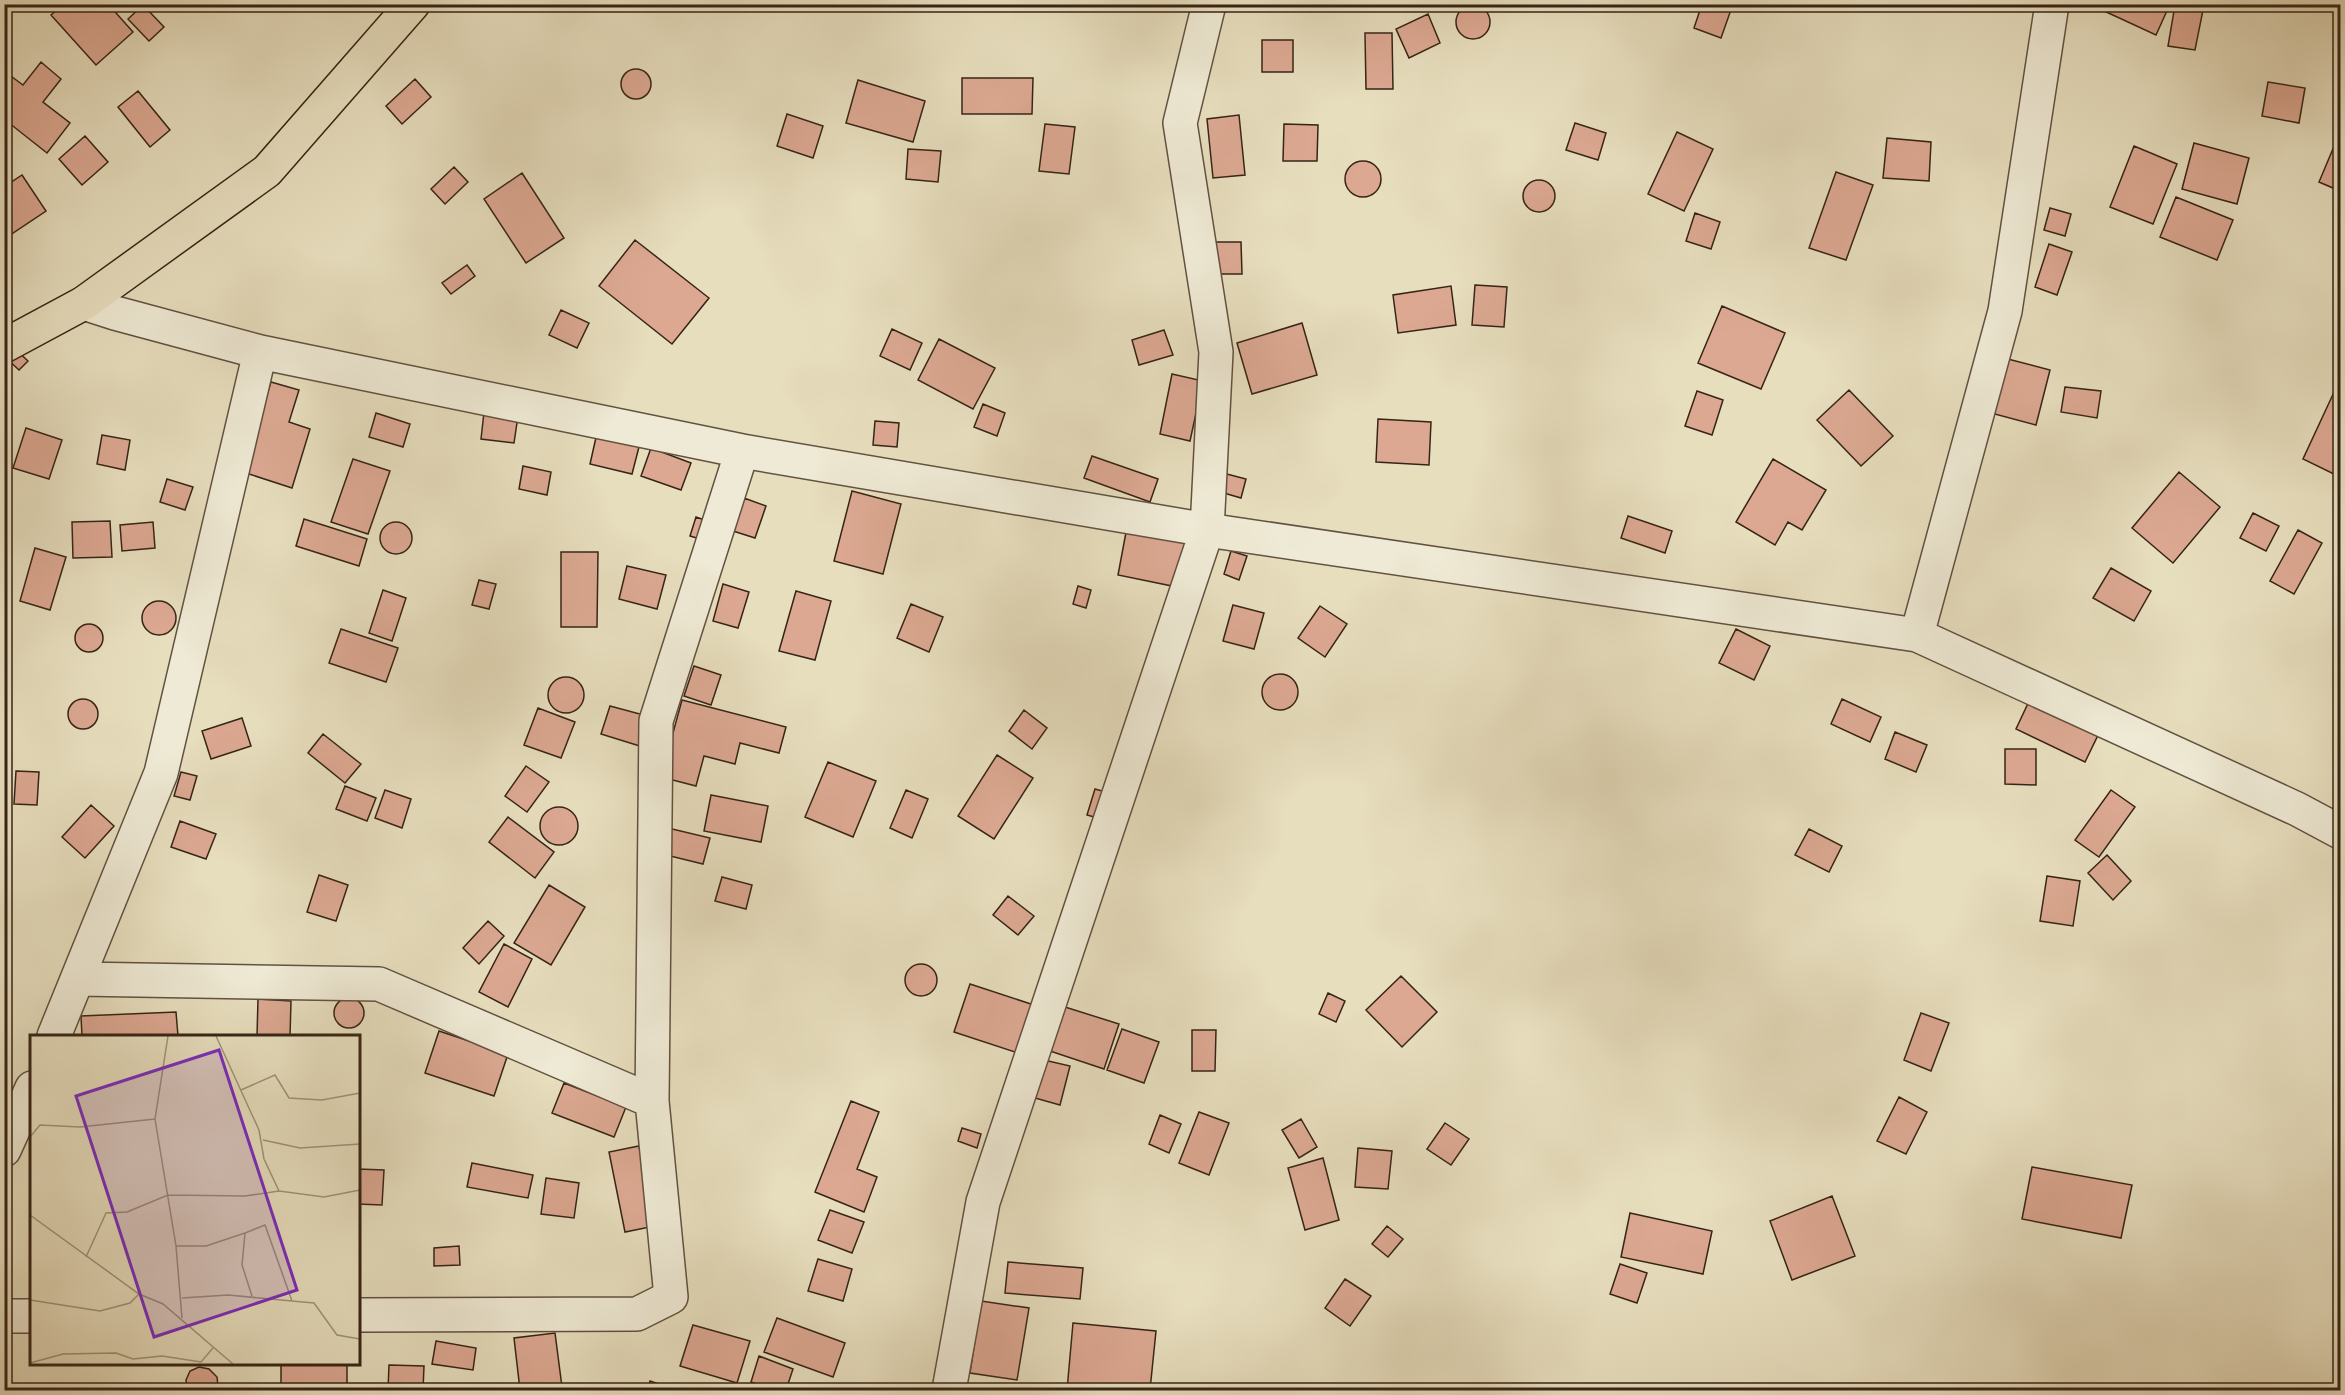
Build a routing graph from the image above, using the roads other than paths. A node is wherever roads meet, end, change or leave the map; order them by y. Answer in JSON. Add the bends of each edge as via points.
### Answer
{"nodes":[{"id":1,"x":413,"y":4,"type":"edge"},
{"id":2,"x":1209,"y":4,"type":"edge"},
{"id":3,"x":2052,"y":4,"type":"edge"},
{"id":4,"x":84,"y":303,"type":"junction"},
{"id":5,"x":4,"y":346,"type":"edge"},
{"id":6,"x":260,"y":352,"type":"junction"},
{"id":7,"x":741,"y":451,"type":"junction"},
{"id":8,"x":1207,"y":530,"type":"junction"},
{"id":9,"x":1917,"y":635,"type":"junction"},
{"id":10,"x":2340,"y":832,"type":"edge"},
{"id":11,"x":79,"y":979,"type":"junction"},
{"id":12,"x":54,"y":1035,"type":"edge"},
{"id":13,"x":30,"y":1092,"type":"edge"},
{"id":14,"x":652,"y":1101,"type":"junction"},
{"id":15,"x":4,"y":1150,"type":"edge"},
{"id":16,"x":360,"y":1314,"type":"edge"},
{"id":17,"x":4,"y":1316,"type":"edge"},
{"id":18,"x":30,"y":1316,"type":"edge"},
{"id":19,"x":949,"y":1390,"type":"edge"}],
"edges":[{"from":1,"to":4,"type":"main road","via":[[267,171]]},
{"from":2,"to":8,"type":"street","via":[[1180,123],[1216,352]]},
{"from":3,"to":9,"type":"street","via":[[2005,311]]},
{"from":4,"to":5,"type":"main road"},
{"from":4,"to":6,"type":"street"},
{"from":6,"to":7,"type":"street"},
{"from":6,"to":11,"type":"street","via":[[161,773]]},
{"from":7,"to":8,"type":"street"},
{"from":7,"to":14,"type":"street","via":[[656,722]]},
{"from":8,"to":9,"type":"street"},
{"from":8,"to":19,"type":"street","via":[[984,1202]]},
{"from":9,"to":10,"type":"street"},
{"from":11,"to":12,"type":"street"},
{"from":11,"to":14,"type":"street","via":[[379,984]]},
{"from":13,"to":15,"type":"street"},
{"from":14,"to":16,"type":"street","via":[[671,1297],[637,1314]]},
{"from":17,"to":18,"type":"street"}]}
